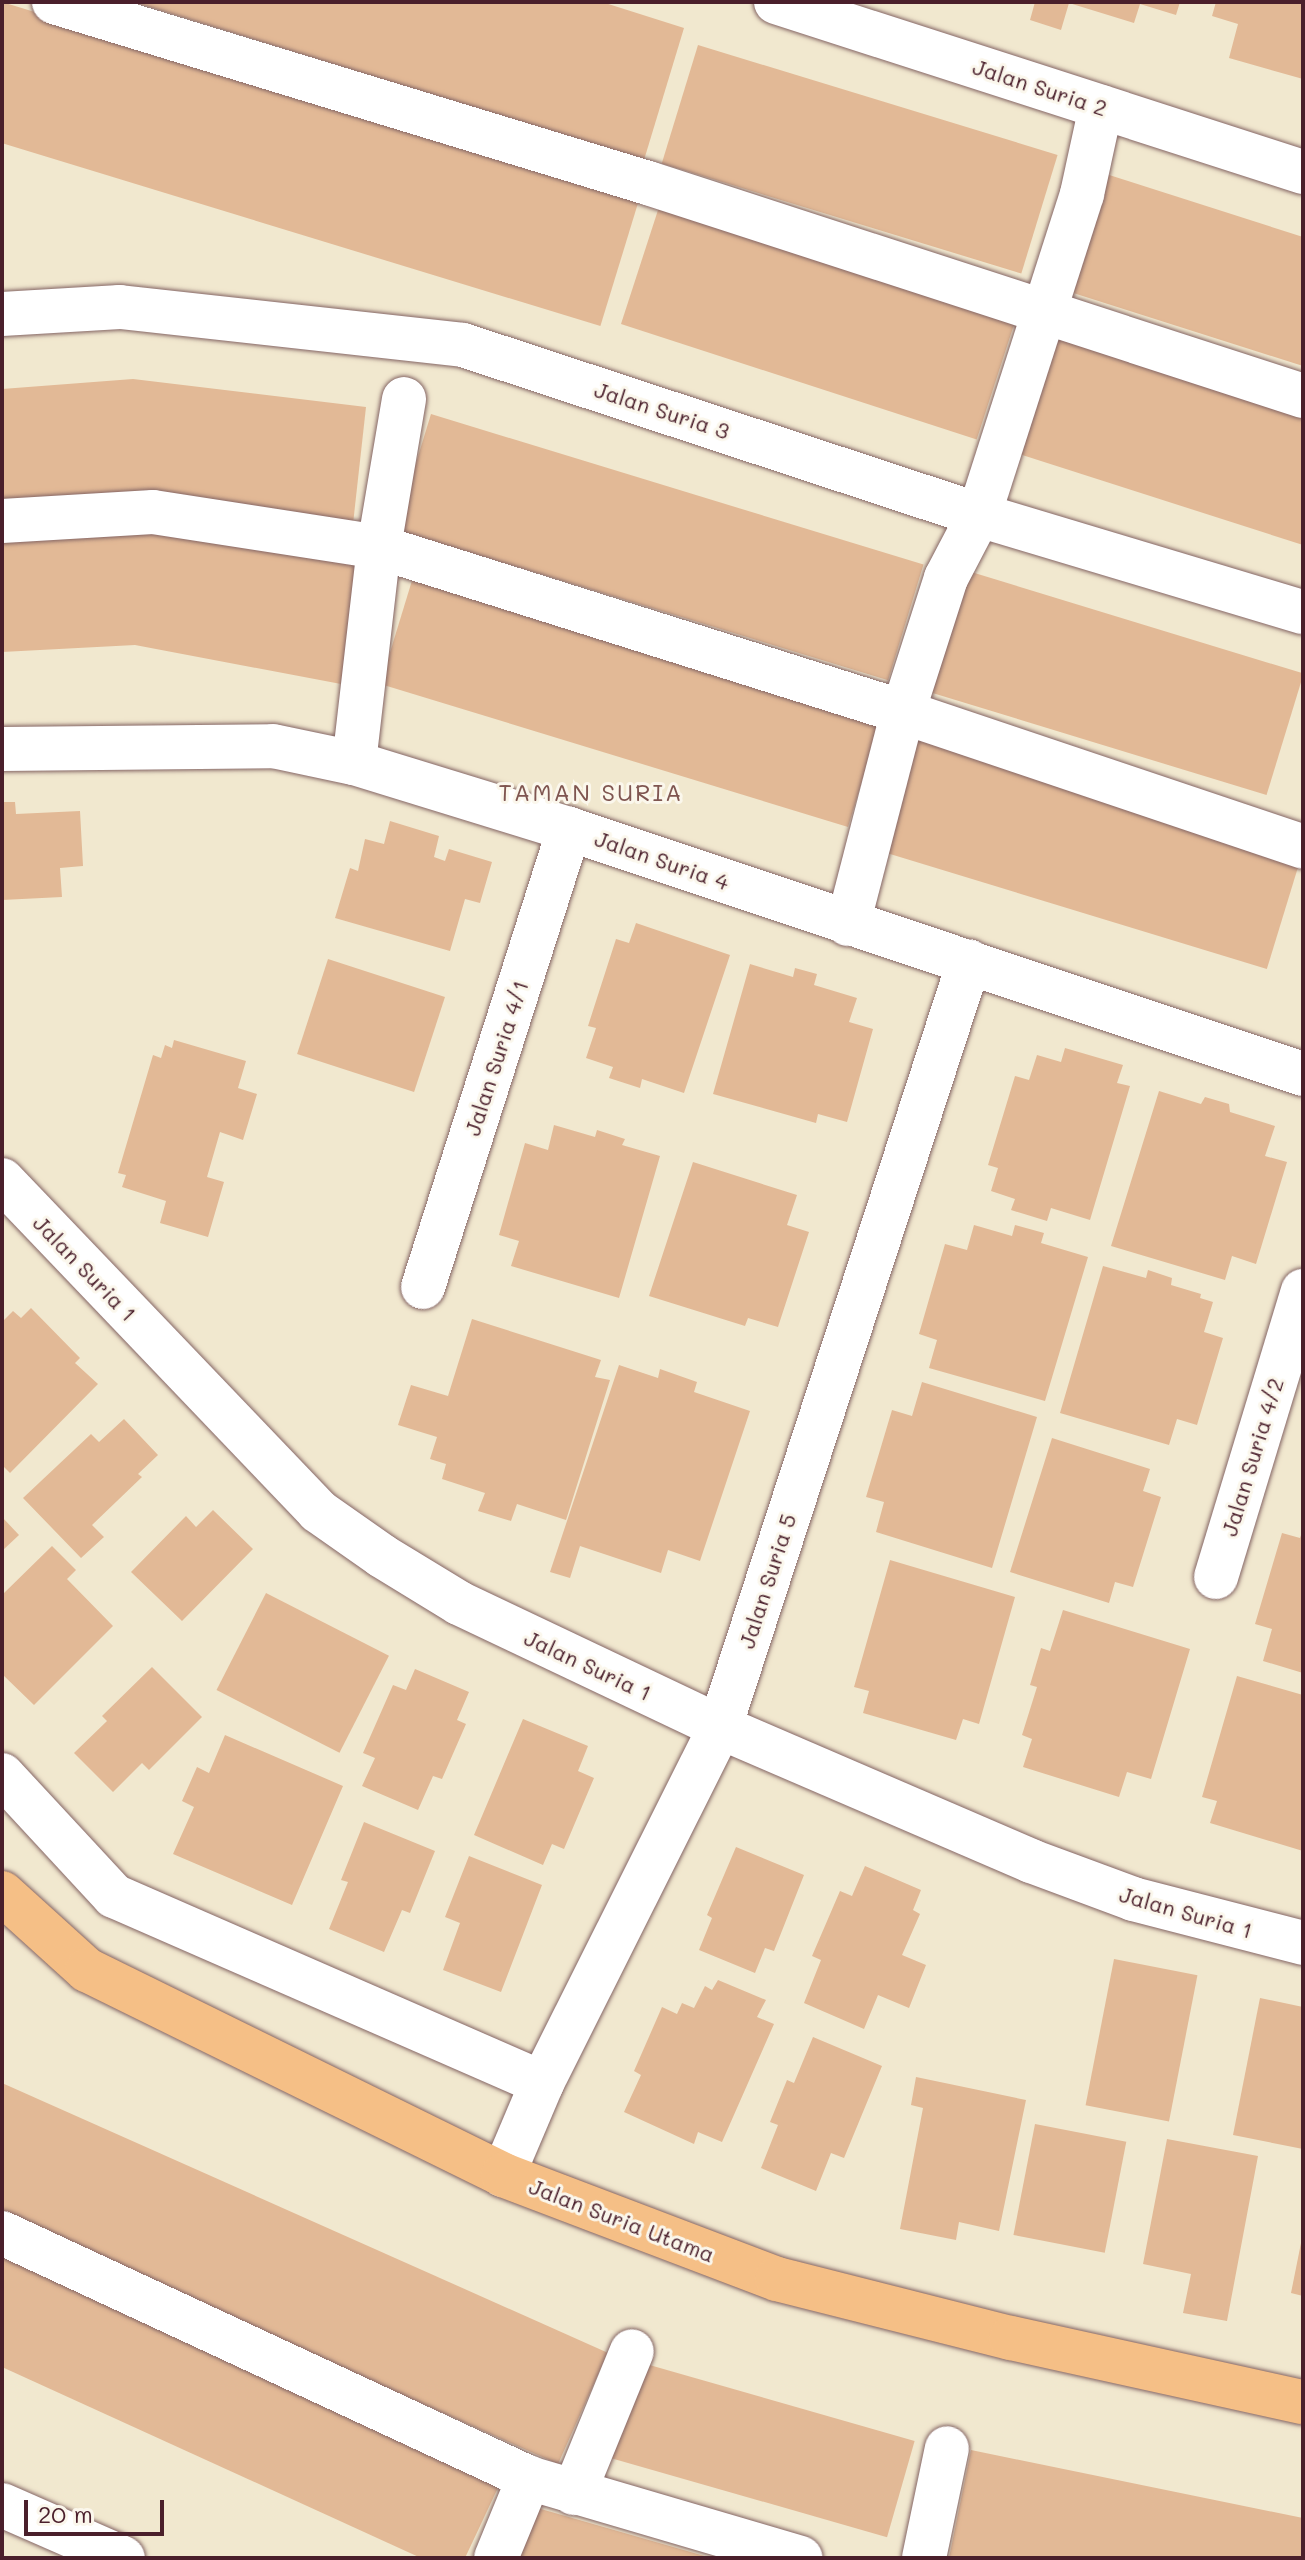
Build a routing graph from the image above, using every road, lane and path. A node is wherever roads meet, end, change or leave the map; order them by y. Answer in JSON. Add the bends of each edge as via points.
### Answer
{"nodes":[{"id":1,"x":54,"y":2,"type":"edge"},
{"id":2,"x":776,"y":2,"type":"edge"},
{"id":3,"x":1101,"y":107,"type":"junction"},
{"id":4,"x":1303,"y":172,"type":"edge"},
{"id":5,"x":2,"y":314,"type":"edge"},
{"id":6,"x":1045,"y":314,"type":"junction"},
{"id":7,"x":1303,"y":396,"type":"edge"},
{"id":8,"x":404,"y":399,"type":"dead end"},
{"id":9,"x":979,"y":515,"type":"junction"},
{"id":10,"x":2,"y":521,"type":"edge"},
{"id":11,"x":379,"y":547,"type":"junction"},
{"id":12,"x":1303,"y":612,"type":"edge"},
{"id":13,"x":903,"y":712,"type":"junction"},
{"id":14,"x":2,"y":749,"type":"edge"},
{"id":15,"x":354,"y":763,"type":"junction"},
{"id":16,"x":569,"y":829,"type":"junction"},
{"id":17,"x":1303,"y":847,"type":"edge"},
{"id":18,"x":848,"y":924,"type":"junction"},
{"id":19,"x":969,"y":962,"type":"junction"},
{"id":20,"x":1303,"y":1074,"type":"edge"},
{"id":21,"x":2,"y":1180,"type":"edge"},
{"id":22,"x":423,"y":1287,"type":"dead end"},
{"id":23,"x":1303,"y":1291,"type":"edge"},
{"id":24,"x":1216,"y":1577,"type":"dead end"},
{"id":25,"x":720,"y":1727,"type":"junction"},
{"id":26,"x":2,"y":1775,"type":"edge"},
{"id":27,"x":2,"y":1893,"type":"edge"},
{"id":28,"x":1303,"y":1943,"type":"edge"},
{"id":29,"x":542,"y":2083,"type":"junction"},
{"id":30,"x":503,"y":2175,"type":"junction"},
{"id":31,"x":2,"y":2233,"type":"edge"},
{"id":32,"x":632,"y":2351,"type":"dead end"},
{"id":33,"x":1303,"y":2402,"type":"edge"},
{"id":34,"x":947,"y":2448,"type":"dead end"},
{"id":35,"x":529,"y":2478,"type":"junction"},
{"id":36,"x":574,"y":2493,"type":"junction"},
{"id":37,"x":2,"y":2505,"type":"edge"},
{"id":38,"x":123,"y":2558,"type":"edge"},
{"id":39,"x":496,"y":2558,"type":"edge"},
{"id":40,"x":800,"y":2558,"type":"edge"},
{"id":41,"x":924,"y":2558,"type":"edge"}],
"edges":[{"from":1,"to":6,"type":"street","via":[[648,183]]},
{"from":2,"to":3,"type":"street","name":"Jalan Suria 2"},
{"from":3,"to":4,"type":"street","name":"Jalan Suria 2"},
{"from":3,"to":6,"type":"street","via":[[1082,194]]},
{"from":5,"to":9,"type":"street","name":"Jalan Suria 3","via":[[120,307],[463,345]]},
{"from":6,"to":7,"type":"street"},
{"from":6,"to":9,"type":"street"},
{"from":8,"to":11,"type":"street"},
{"from":9,"to":12,"type":"street","name":"Jalan Suria 3"},
{"from":9,"to":13,"type":"street","via":[[946,578]]},
{"from":10,"to":11,"type":"street","via":[[153,512]]},
{"from":11,"to":13,"type":"street"},
{"from":11,"to":15,"type":"street"},
{"from":13,"to":17,"type":"street"},
{"from":13,"to":18,"type":"street"},
{"from":14,"to":15,"type":"street","name":"Jalan Suria 4","via":[[273,746]]},
{"from":15,"to":16,"type":"street","name":"Jalan Suria 4"},
{"from":16,"to":18,"type":"street","name":"Jalan Suria 4"},
{"from":16,"to":22,"type":"street","name":"Jalan Suria 4/1"},
{"from":18,"to":19,"type":"street","name":"Jalan Suria 4"},
{"from":19,"to":20,"type":"street","name":"Jalan Suria 4"},
{"from":19,"to":25,"type":"street","name":"Jalan Suria 5"},
{"from":21,"to":25,"type":"street","name":"Jalan Suria 1","via":[[318,1511],[459,1603]]},
{"from":23,"to":24,"type":"street","name":"Jalan Suria 4/2"},
{"from":25,"to":28,"type":"street","name":"Jalan Suria 1","via":[[1119,1894]]},
{"from":25,"to":29,"type":"street","name":"Jalan Suria 5"},
{"from":26,"to":29,"type":"street","via":[[114,1896]]},
{"from":27,"to":30,"type":"main road","name":"Jalan Suria Utama","via":[[87,1970]]},
{"from":29,"to":30,"type":"street","name":"Jalan Suria 5"},
{"from":30,"to":33,"type":"main road","name":"Jalan Suria Utama","via":[[777,2279],[1011,2338]]},
{"from":31,"to":35,"type":"street"},
{"from":32,"to":36,"type":"street"},
{"from":34,"to":41,"type":"street"},
{"from":35,"to":36,"type":"street"},
{"from":35,"to":39,"type":"street"},
{"from":36,"to":40,"type":"street"},
{"from":37,"to":38,"type":"street"}]}
